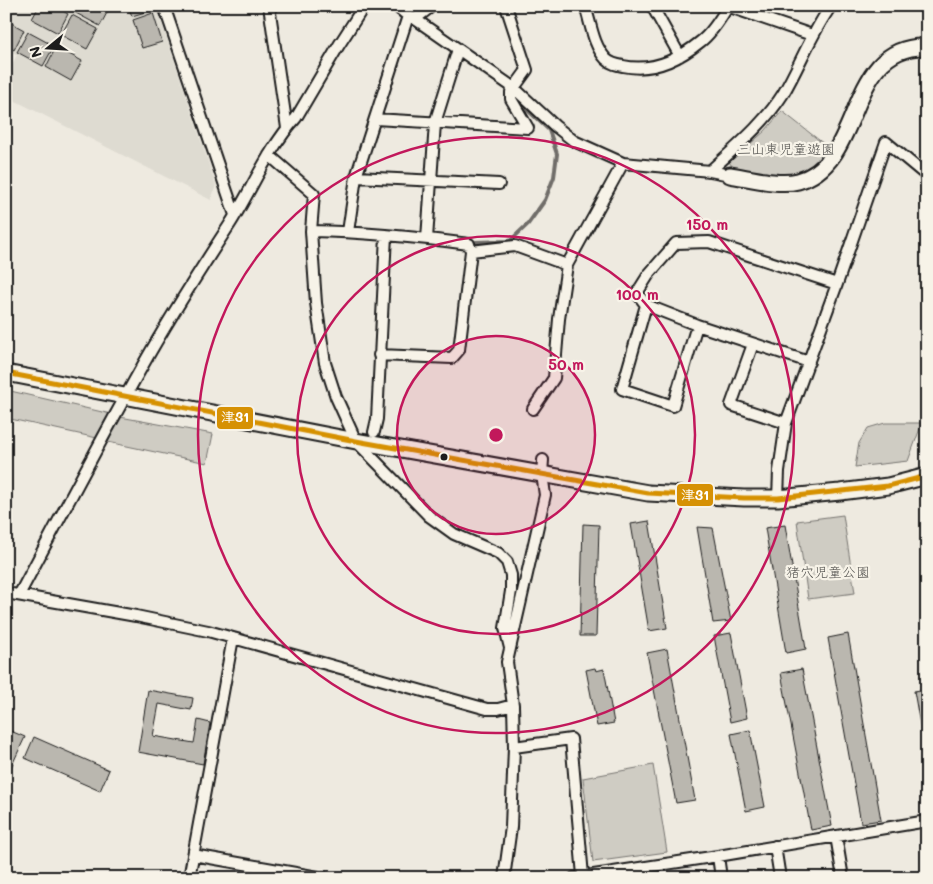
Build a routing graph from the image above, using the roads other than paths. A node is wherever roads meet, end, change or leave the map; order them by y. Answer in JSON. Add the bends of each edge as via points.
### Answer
{"nodes":[{"id":1,"x":164,"y":6,"type":"edge"},
{"id":2,"x":269,"y":6,"type":"edge"},
{"id":3,"x":364,"y":6,"type":"edge"},
{"id":4,"x":396,"y":6,"type":"edge"},
{"id":5,"x":432,"y":6,"type":"edge"},
{"id":6,"x":506,"y":6,"type":"edge"},
{"id":7,"x":585,"y":6,"type":"edge"},
{"id":8,"x":652,"y":6,"type":"edge"},
{"id":9,"x":831,"y":6,"type":"edge"},
{"id":10,"x":728,"y":7,"type":"edge"},
{"id":11,"x":411,"y":18,"type":"junction"},
{"id":12,"x":812,"y":35,"type":"junction"},
{"id":13,"x":927,"y":47,"type":"edge"},
{"id":14,"x":458,"y":49,"type":"junction"},
{"id":15,"x":680,"y":56,"type":"junction"},
{"id":16,"x":514,"y":88,"type":"junction"},
{"id":17,"x":375,"y":119,"type":"junction"},
{"id":18,"x":435,"y":122,"type":"junction"},
{"id":19,"x":287,"y":128,"type":"junction"},
{"id":20,"x":269,"y":155,"type":"junction"},
{"id":21,"x":623,"y":163,"type":"junction"},
{"id":22,"x":710,"y":171,"type":"junction"},
{"id":23,"x":730,"y":175,"type":"joint"},
{"id":24,"x":927,"y":176,"type":"edge"},
{"id":25,"x":356,"y":177,"type":"junction"},
{"id":26,"x":432,"y":180,"type":"junction"},
{"id":27,"x":499,"y":184,"type":"dead end"},
{"id":28,"x":235,"y":216,"type":"junction"},
{"id":29,"x":311,"y":231,"type":"junction"},
{"id":30,"x":348,"y":232,"type":"junction"},
{"id":31,"x":386,"y":235,"type":"junction"},
{"id":32,"x":427,"y":239,"type":"junction"},
{"id":33,"x":471,"y":251,"type":"junction"},
{"id":34,"x":567,"y":264,"type":"junction"},
{"id":35,"x":837,"y":284,"type":"junction"},
{"id":36,"x":646,"y":305,"type":"junction"},
{"id":37,"x":697,"y":325,"type":"junction"},
{"id":38,"x":753,"y":344,"type":"junction"},
{"id":39,"x":379,"y":355,"type":"junction"},
{"id":40,"x":809,"y":362,"type":"junction"},
{"id":41,"x":6,"y":373,"type":"edge"},
{"id":42,"x":125,"y":397,"type":"junction"},
{"id":43,"x":533,"y":409,"type":"dead end"},
{"id":44,"x":786,"y":423,"type":"junction"},
{"id":45,"x":374,"y":432,"type":"dead end"},
{"id":46,"x":356,"y":441,"type":"junction"},
{"id":47,"x":542,"y":467,"type":"junction"},
{"id":48,"x":927,"y":476,"type":"edge"},
{"id":49,"x":778,"y":498,"type":"junction"},
{"id":50,"x":6,"y":593,"type":"edge"},
{"id":51,"x":19,"y":595,"type":"junction"},
{"id":52,"x":233,"y":638,"type":"junction"},
{"id":53,"x":510,"y":648,"type":"junction"},
{"id":54,"x":512,"y":705,"type":"junction"},
{"id":55,"x":514,"y":747,"type":"junction"},
{"id":56,"x":927,"y":821,"type":"edge"},
{"id":57,"x":836,"y":836,"type":"junction"},
{"id":58,"x":775,"y":846,"type":"junction"},
{"id":59,"x":193,"y":855,"type":"junction"},
{"id":60,"x":718,"y":856,"type":"junction"},
{"id":61,"x":578,"y":877,"type":"edge"},
{"id":62,"x":189,"y":878,"type":"edge"},
{"id":63,"x":324,"y":878,"type":"edge"},
{"id":64,"x":504,"y":878,"type":"edge"},
{"id":65,"x":721,"y":878,"type":"edge"},
{"id":66,"x":780,"y":878,"type":"edge"},
{"id":67,"x":843,"y":878,"type":"edge"}],
"edges":[{"from":1,"to":28,"type":"street"},
{"from":2,"to":19,"type":"street"},
{"from":3,"to":19,"type":"street"},
{"from":4,"to":11,"type":"street"},
{"from":5,"to":11,"type":"street"},
{"from":6,"to":16,"type":"street","via":[[527,70]]},
{"from":7,"to":15,"type":"street","via":[[598,49],[608,61],[632,68],[655,67]]},
{"from":8,"to":15,"type":"street"},
{"from":9,"to":12,"type":"street"},
{"from":10,"to":12,"type":"street"},
{"from":10,"to":15,"type":"street","via":[[702,41]]},
{"from":11,"to":14,"type":"street"},
{"from":11,"to":17,"type":"street"},
{"from":12,"to":22,"type":"street","via":[[774,107],[760,125]]},
{"from":13,"to":23,"type":"street","via":[[906,49],[887,58],[879,66],[870,78],[836,150],[808,178],[786,183]]},
{"from":14,"to":16,"type":"street"},
{"from":14,"to":18,"type":"street"},
{"from":16,"to":18,"type":"street","via":[[512,99],[528,128]]},
{"from":16,"to":21,"type":"street","via":[[574,141]]},
{"from":17,"to":18,"type":"street"},
{"from":17,"to":25,"type":"street"},
{"from":18,"to":26,"type":"street"},
{"from":19,"to":20,"type":"street"},
{"from":20,"to":28,"type":"street"},
{"from":20,"to":29,"type":"street","via":[[314,194]]},
{"from":21,"to":22,"type":"street"},
{"from":21,"to":34,"type":"street"},
{"from":22,"to":23,"type":"street"},
{"from":24,"to":35,"type":"street","via":[[886,142]]},
{"from":25,"to":26,"type":"street"},
{"from":25,"to":30,"type":"street"},
{"from":26,"to":27,"type":"street"},
{"from":26,"to":32,"type":"street"},
{"from":28,"to":42,"type":"street","via":[[181,300]]},
{"from":29,"to":30,"type":"street"},
{"from":29,"to":46,"type":"street","via":[[316,303],[326,363],[336,397]]},
{"from":30,"to":31,"type":"street"},
{"from":31,"to":32,"type":"street"},
{"from":31,"to":39,"type":"street"},
{"from":32,"to":33,"type":"street","via":[[469,244]]},
{"from":33,"to":34,"type":"street","via":[[515,246]]},
{"from":33,"to":39,"type":"street","via":[[459,350],[452,358]]},
{"from":34,"to":43,"type":"street","via":[[554,378]]},
{"from":35,"to":36,"type":"street","via":[[709,242],[676,243],[637,293]]},
{"from":35,"to":40,"type":"street"},
{"from":36,"to":37,"type":"street"},
{"from":36,"to":37,"type":"street","via":[[622,389],[673,406]]},
{"from":37,"to":38,"type":"street"},
{"from":38,"to":40,"type":"street"},
{"from":38,"to":44,"type":"street","via":[[731,405]]},
{"from":39,"to":45,"type":"street"},
{"from":40,"to":44,"type":"street"},
{"from":41,"to":42,"type":"street"},
{"from":42,"to":46,"type":"street"},
{"from":42,"to":51,"type":"street"},
{"from":44,"to":49,"type":"street"},
{"from":46,"to":47,"type":"street"},
{"from":46,"to":53,"type":"street","via":[[429,516],[454,534],[498,553],[507,562],[511,575],[506,628]]},
{"from":47,"to":49,"type":"street","via":[[648,493]]},
{"from":47,"to":53,"type":"street","via":[[545,494]]},
{"from":48,"to":49,"type":"street","via":[[869,488]]},
{"from":50,"to":51,"type":"street"},
{"from":51,"to":52,"type":"street"},
{"from":52,"to":54,"type":"street","via":[[488,709]]},
{"from":52,"to":59,"type":"street"},
{"from":53,"to":54,"type":"street","via":[[507,662]]},
{"from":54,"to":55,"type":"street"},
{"from":55,"to":61,"type":"street","via":[[571,739]]},
{"from":55,"to":64,"type":"street","via":[[512,827]]},
{"from":56,"to":57,"type":"street"},
{"from":57,"to":58,"type":"street"},
{"from":57,"to":67,"type":"street"},
{"from":58,"to":60,"type":"street"},
{"from":58,"to":66,"type":"street"},
{"from":59,"to":62,"type":"street"},
{"from":59,"to":63,"type":"street"},
{"from":60,"to":61,"type":"street"},
{"from":60,"to":65,"type":"street"}]}
